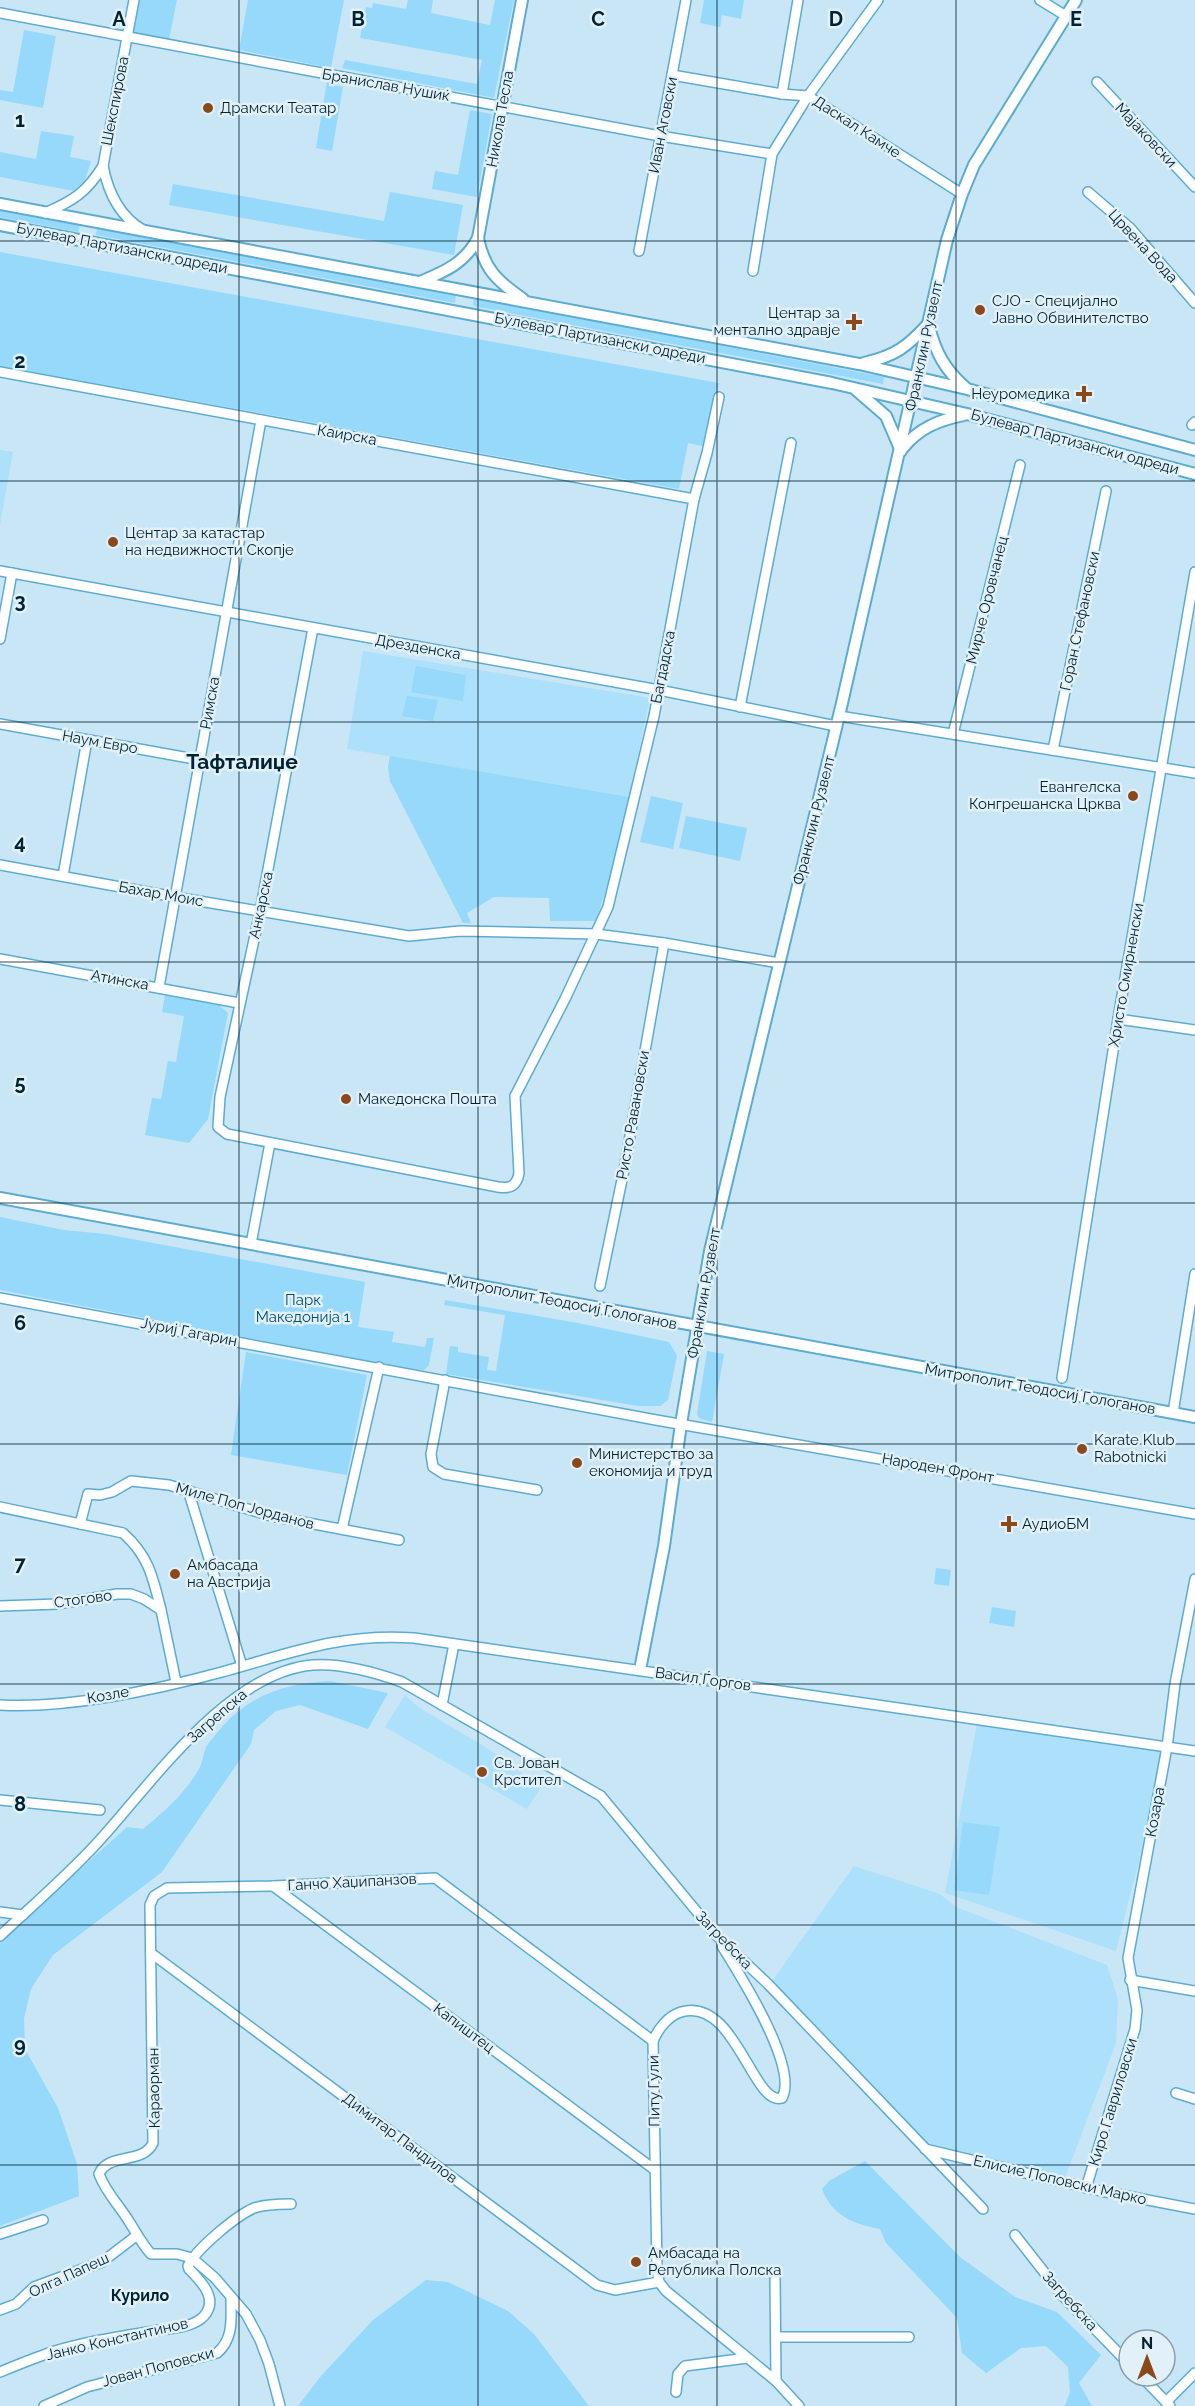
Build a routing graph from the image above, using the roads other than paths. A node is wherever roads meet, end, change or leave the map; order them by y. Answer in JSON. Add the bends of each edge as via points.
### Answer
{"nodes":[{"id":1,"x":134,"y":0,"type":"edge"},
{"id":2,"x":522,"y":0,"type":"edge"},
{"id":3,"x":686,"y":0,"type":"edge"},
{"id":4,"x":798,"y":0,"type":"edge"},
{"id":5,"x":878,"y":0,"type":"edge"},
{"id":6,"x":1040,"y":0,"type":"edge"},
{"id":7,"x":1076,"y":0,"type":"edge"},
{"id":8,"x":0,"y":13,"type":"edge"},
{"id":9,"x":1066,"y":16,"type":"junction"},
{"id":10,"x":127,"y":37,"type":"junction"},
{"id":11,"x":672,"y":75,"type":"junction"},
{"id":12,"x":1097,"y":82,"type":"dead end"},
{"id":13,"x":782,"y":94,"type":"junction"},
{"id":14,"x":808,"y":96,"type":"junction"},
{"id":15,"x":502,"y":106,"type":"junction"},
{"id":16,"x":660,"y":136,"type":"junction"},
{"id":17,"x":772,"y":154,"type":"junction"},
{"id":18,"x":103,"y":166,"type":"junction"},
{"id":19,"x":1195,"y":187,"type":"edge"},
{"id":20,"x":1088,"y":192,"type":"dead end"},
{"id":21,"x":962,"y":194,"type":"junction"},
{"id":22,"x":0,"y":204,"type":"edge"},
{"id":23,"x":45,"y":213,"type":"junction"},
{"id":24,"x":0,"y":225,"type":"edge"},
{"id":25,"x":146,"y":232,"type":"junction"},
{"id":26,"x":478,"y":238,"type":"junction"},
{"id":27,"x":639,"y":251,"type":"dead end"},
{"id":28,"x":753,"y":270,"type":"dead end"},
{"id":29,"x":420,"y":282,"type":"junction"},
{"id":30,"x":528,"y":302,"type":"junction"},
{"id":31,"x":1195,"y":303,"type":"edge"},
{"id":32,"x":928,"y":324,"type":"junction"},
{"id":33,"x":859,"y":364,"type":"junction"},
{"id":34,"x":0,"y":372,"type":"edge"},
{"id":35,"x":917,"y":377,"type":"junction"},
{"id":36,"x":855,"y":388,"type":"junction"},
{"id":37,"x":967,"y":389,"type":"junction"},
{"id":38,"x":719,"y":397,"type":"dead end"},
{"id":39,"x":912,"y":401,"type":"junction"},
{"id":40,"x":967,"y":414,"type":"junction"},
{"id":41,"x":261,"y":420,"type":"junction"},
{"id":42,"x":791,"y":443,"type":"dead end"},
{"id":43,"x":1195,"y":450,"type":"edge"},
{"id":44,"x":901,"y":451,"type":"junction"},
{"id":45,"x":1020,"y":465,"type":"dead end"},
{"id":46,"x":1195,"y":474,"type":"edge"},
{"id":47,"x":1106,"y":491,"type":"dead end"},
{"id":48,"x":694,"y":499,"type":"junction"},
{"id":49,"x":0,"y":571,"type":"edge"},
{"id":50,"x":1195,"y":572,"type":"edge"},
{"id":51,"x":12,"y":573,"type":"junction"},
{"id":52,"x":226,"y":612,"type":"junction"},
{"id":53,"x":313,"y":628,"type":"junction"},
{"id":54,"x":0,"y":639,"type":"edge"},
{"id":55,"x":659,"y":690,"type":"junction"},
{"id":56,"x":740,"y":707,"type":"junction"},
{"id":57,"x":838,"y":721,"type":"junction"},
{"id":58,"x":0,"y":724,"type":"edge"},
{"id":59,"x":954,"y":734,"type":"junction"},
{"id":60,"x":87,"y":740,"type":"junction"},
{"id":61,"x":1053,"y":750,"type":"junction"},
{"id":62,"x":200,"y":760,"type":"junction"},
{"id":63,"x":1162,"y":768,"type":"junction"},
{"id":64,"x":1195,"y":773,"type":"edge"},
{"id":65,"x":0,"y":865,"type":"edge"},
{"id":66,"x":63,"y":876,"type":"junction"},
{"id":67,"x":176,"y":897,"type":"junction"},
{"id":68,"x":260,"y":912,"type":"junction"},
{"id":69,"x":596,"y":934,"type":"junction"},
{"id":70,"x":664,"y":943,"type":"junction"},
{"id":71,"x":0,"y":958,"type":"edge"},
{"id":72,"x":779,"y":963,"type":"junction"},
{"id":73,"x":159,"y":987,"type":"junction"},
{"id":74,"x":239,"y":1003,"type":"junction"},
{"id":75,"x":1119,"y":1019,"type":"junction"},
{"id":76,"x":1195,"y":1030,"type":"edge"},
{"id":77,"x":270,"y":1143,"type":"junction"},
{"id":78,"x":0,"y":1198,"type":"edge"},
{"id":79,"x":251,"y":1244,"type":"junction"},
{"id":80,"x":1195,"y":1274,"type":"edge"},
{"id":81,"x":600,"y":1286,"type":"dead end"},
{"id":82,"x":0,"y":1298,"type":"edge"},
{"id":83,"x":1192,"y":1311,"type":"edge"},
{"id":84,"x":697,"y":1328,"type":"junction"},
{"id":85,"x":379,"y":1368,"type":"junction"},
{"id":86,"x":1062,"y":1378,"type":"dead end"},
{"id":87,"x":445,"y":1380,"type":"junction"},
{"id":88,"x":1173,"y":1413,"type":"junction"},
{"id":89,"x":1195,"y":1418,"type":"edge"},
{"id":90,"x":681,"y":1424,"type":"junction"},
{"id":91,"x":188,"y":1490,"type":"junction"},
{"id":92,"x":537,"y":1490,"type":"dead end"},
{"id":93,"x":0,"y":1507,"type":"edge"},
{"id":94,"x":1195,"y":1514,"type":"edge"},
{"id":95,"x":80,"y":1524,"type":"junction"},
{"id":96,"x":342,"y":1529,"type":"junction"},
{"id":97,"x":399,"y":1540,"type":"dead end"},
{"id":98,"x":1195,"y":1579,"type":"edge"},
{"id":99,"x":0,"y":1606,"type":"edge"},
{"id":100,"x":161,"y":1610,"type":"junction"},
{"id":101,"x":454,"y":1644,"type":"junction"},
{"id":102,"x":242,"y":1666,"type":"junction"},
{"id":103,"x":640,"y":1670,"type":"junction"},
{"id":104,"x":214,"y":1674,"type":"joint"},
{"id":105,"x":176,"y":1682,"type":"junction"},
{"id":106,"x":0,"y":1705,"type":"edge"},
{"id":107,"x":442,"y":1705,"type":"junction"},
{"id":108,"x":1167,"y":1747,"type":"junction"},
{"id":109,"x":1195,"y":1751,"type":"edge"},
{"id":110,"x":0,"y":1800,"type":"edge"},
{"id":111,"x":100,"y":1810,"type":"dead end"},
{"id":112,"x":273,"y":1886,"type":"junction"},
{"id":113,"x":150,"y":1905,"type":"joint"},
{"id":114,"x":0,"y":1912,"type":"edge"},
{"id":115,"x":23,"y":1916,"type":"junction"},
{"id":116,"x":0,"y":1936,"type":"edge"},
{"id":117,"x":717,"y":1936,"type":"junction"},
{"id":118,"x":151,"y":1953,"type":"junction"},
{"id":119,"x":1130,"y":1980,"type":"junction"},
{"id":120,"x":1195,"y":1991,"type":"edge"},
{"id":121,"x":652,"y":2041,"type":"junction"},
{"id":122,"x":1176,"y":2093,"type":"dead end"},
{"id":123,"x":1195,"y":2099,"type":"edge"},
{"id":124,"x":925,"y":2149,"type":"junction"},
{"id":125,"x":655,"y":2170,"type":"junction"},
{"id":126,"x":1086,"y":2188,"type":"junction"},
{"id":127,"x":291,"y":2204,"type":"dead end"},
{"id":128,"x":982,"y":2209,"type":"dead end"},
{"id":129,"x":1195,"y":2209,"type":"edge"},
{"id":130,"x":43,"y":2220,"type":"dead end"},
{"id":131,"x":0,"y":2234,"type":"edge"},
{"id":132,"x":1015,"y":2235,"type":"dead end"},
{"id":133,"x":136,"y":2236,"type":"junction"},
{"id":134,"x":192,"y":2258,"type":"junction"},
{"id":135,"x":775,"y":2276,"type":"dead end"},
{"id":136,"x":659,"y":2282,"type":"junction"},
{"id":137,"x":231,"y":2298,"type":"junction"},
{"id":138,"x":0,"y":2310,"type":"edge"},
{"id":139,"x":776,"y":2337,"type":"junction"},
{"id":140,"x":909,"y":2337,"type":"dead end"},
{"id":141,"x":1117,"y":2352,"type":"edge"},
{"id":142,"x":747,"y":2358,"type":"junction"},
{"id":143,"x":0,"y":2372,"type":"edge"},
{"id":144,"x":1195,"y":2373,"type":"edge"},
{"id":145,"x":776,"y":2382,"type":"junction"},
{"id":146,"x":1153,"y":2388,"type":"edge"},
{"id":147,"x":676,"y":2392,"type":"dead end"},
{"id":148,"x":1168,"y":2404,"type":"edge"},
{"id":149,"x":44,"y":2406,"type":"edge"},
{"id":150,"x":280,"y":2406,"type":"edge"},
{"id":151,"x":799,"y":2406,"type":"edge"}],
"edges":[{"from":1,"to":10,"type":"street","name":"Шекспирова"},
{"from":2,"to":15,"type":"street","name":"Никола Тесла"},
{"from":3,"to":11,"type":"street","name":"Иван Аговски"},
{"from":4,"to":13,"type":"street"},
{"from":5,"to":14,"type":"street"},
{"from":6,"to":9,"type":"street"},
{"from":7,"to":9,"type":"street","name":"Франклин Рузвелт"},
{"from":8,"to":10,"type":"street","name":"Бранислав Нушиќ"},
{"from":9,"to":21,"type":"street","name":"Франклин Рузвелт","via":[[987,142]]},
{"from":10,"to":15,"type":"street","name":"Бранислав Нушиќ"},
{"from":10,"to":18,"type":"street","name":"Шекспирова"},
{"from":11,"to":13,"type":"street","name":"Даскал Камче"},
{"from":11,"to":16,"type":"street","name":"Иван Аговски"},
{"from":12,"to":19,"type":"street","name":"Мајаковски"},
{"from":13,"to":14,"type":"street","name":"Даскал Камче"},
{"from":14,"to":17,"type":"street"},
{"from":14,"to":21,"type":"street","name":"Даскал Камче"},
{"from":15,"to":16,"type":"street","name":"Бранислав Нушиќ"},
{"from":15,"to":26,"type":"street","name":"Никола Тесла"},
{"from":16,"to":17,"type":"street","name":"Бранислав Нушиќ"},
{"from":16,"to":27,"type":"street","name":"Иван Аговски"},
{"from":17,"to":28,"type":"street"},
{"from":18,"to":23,"type":"street","name":"Шекспирова","via":[[81,194]]},
{"from":18,"to":25,"type":"street","name":"Шекспирова","via":[[114,200],[126,217]]},
{"from":20,"to":31,"type":"street","name":"Црвена Вода","via":[[1130,228]]},
{"from":21,"to":32,"type":"street","name":"Франклин Рузвелт"},
{"from":22,"to":23,"type":"street","name":"Булевар Партизански одреди"},
{"from":23,"to":25,"type":"street","name":"Булевар Партизански одреди"},
{"from":24,"to":36,"type":"street","name":"Булевар Партизански одреди"},
{"from":25,"to":29,"type":"street","name":"Булевар Партизански одреди"},
{"from":26,"to":29,"type":"street","name":"Никола Тесла","via":[[459,264]]},
{"from":26,"to":30,"type":"street","name":"Никола Тесла","via":[[489,269]]},
{"from":29,"to":30,"type":"street","name":"Булевар Партизански одреди"},
{"from":30,"to":33,"type":"street","name":"Булевар Партизански одреди"},
{"from":32,"to":33,"type":"street","via":[[901,350]]},
{"from":32,"to":35,"type":"street","name":"Франклин Рузвелт"},
{"from":32,"to":37,"type":"street","via":[[941,360]]},
{"from":33,"to":35,"type":"street","name":"Булевар Партизански одреди"},
{"from":34,"to":41,"type":"street","name":"Каирска"},
{"from":35,"to":37,"type":"street","name":"Булевар Партизански одреди"},
{"from":35,"to":39,"type":"street","name":"Франклин Рузвелт"},
{"from":36,"to":39,"type":"street","name":"Булевар Партизански одреди"},
{"from":36,"to":44,"type":"street","via":[[886,416]]},
{"from":37,"to":43,"type":"street","name":"Булевар Партизански одреди"},
{"from":38,"to":48,"type":"street","name":"Багдадска"},
{"from":39,"to":40,"type":"street","name":"Булевар Партизански одреди"},
{"from":39,"to":44,"type":"street","name":"Франклин Рузвелт"},
{"from":40,"to":44,"type":"street","via":[[930,424],[910,438]]},
{"from":40,"to":46,"type":"street","name":"Булевар Партизански одреди"},
{"from":41,"to":48,"type":"street","name":"Каирска"},
{"from":41,"to":52,"type":"street","name":"Римска"},
{"from":42,"to":56,"type":"street"},
{"from":44,"to":57,"type":"street","name":"Франклин Рузвелт"},
{"from":45,"to":59,"type":"street","name":"Мирче Оровчанец"},
{"from":47,"to":61,"type":"street","name":"Горан Стефановски"},
{"from":48,"to":55,"type":"street","name":"Багдадска"},
{"from":49,"to":51,"type":"street","name":"Дрезденска"},
{"from":50,"to":63,"type":"street","name":"Христо Смирненски"},
{"from":51,"to":52,"type":"street","name":"Дрезденска"},
{"from":51,"to":54,"type":"street"},
{"from":52,"to":53,"type":"street","name":"Дрезденска"},
{"from":52,"to":62,"type":"street","name":"Римска"},
{"from":53,"to":55,"type":"street","name":"Дрезденска"},
{"from":53,"to":68,"type":"street","name":"Анкарска"},
{"from":55,"to":56,"type":"street","name":"Дрезденска"},
{"from":55,"to":69,"type":"street","name":"Багдадска","via":[[614,884]]},
{"from":56,"to":57,"type":"street","name":"Дрезденска"},
{"from":57,"to":59,"type":"street","name":"Дрезденска"},
{"from":57,"to":72,"type":"street","name":"Франклин Рузвелт"},
{"from":58,"to":60,"type":"street","name":"Наум Евро"},
{"from":59,"to":61,"type":"street","name":"Дрезденска"},
{"from":60,"to":62,"type":"street","name":"Наум Евро"},
{"from":60,"to":66,"type":"street"},
{"from":61,"to":63,"type":"street","name":"Дрезденска"},
{"from":62,"to":67,"type":"street","name":"Римска"},
{"from":63,"to":64,"type":"street","name":"Дрезденска"},
{"from":63,"to":75,"type":"street","name":"Христо Смирненски"},
{"from":65,"to":66,"type":"street","name":"Бахар Моис"},
{"from":66,"to":67,"type":"street","name":"Бахар Моис"},
{"from":67,"to":68,"type":"street","name":"Бахар Моис"},
{"from":67,"to":73,"type":"street","name":"Римска"},
{"from":68,"to":69,"type":"street","name":"Бахар Моис","via":[[409,936],[460,931]]},
{"from":68,"to":74,"type":"street","name":"Анкарска"},
{"from":69,"to":70,"type":"street","name":"Бахар Моис"},
{"from":69,"to":77,"type":"street","name":"Анкарска","via":[[515,1098],[519,1176],[515,1184],[498,1187]]},
{"from":70,"to":72,"type":"street","name":"Бахар Моис"},
{"from":70,"to":81,"type":"street","name":"Ристо Равановски"},
{"from":71,"to":73,"type":"street","name":"Атинска"},
{"from":72,"to":84,"type":"street","name":"Франклин Рузвелт","via":[[710,1251]]},
{"from":73,"to":74,"type":"street","name":"Атинска"},
{"from":74,"to":77,"type":"street","name":"Анкарска","via":[[220,1097],[218,1127],[223,1132]]},
{"from":75,"to":76,"type":"street"},
{"from":75,"to":86,"type":"street","name":"Христо Смирненски"},
{"from":77,"to":79,"type":"street"},
{"from":78,"to":79,"type":"street","name":"Митрополит Теодосиј Гологанов"},
{"from":79,"to":84,"type":"street","name":"Митрополит Теодосиј Гологанов"},
{"from":80,"to":83,"type":"street"},
{"from":82,"to":85,"type":"street","name":"Јуриј Гагарин"},
{"from":83,"to":88,"type":"street"},
{"from":84,"to":88,"type":"street","name":"Митрополит Теодосиј Гологанов"},
{"from":84,"to":90,"type":"street","name":"Франклин Рузвелт"},
{"from":85,"to":87,"type":"street","name":"Јуриј Гагарин"},
{"from":85,"to":96,"type":"street"},
{"from":87,"to":90,"type":"street","name":"Јуриј Гагарин"},
{"from":87,"to":92,"type":"street","via":[[433,1467],[444,1474]]},
{"from":88,"to":89,"type":"street","name":"Митрополит Теодосиј Гологанов"},
{"from":90,"to":94,"type":"street","name":"Народен Фронт"},
{"from":90,"to":103,"type":"street","name":"Франклин Рузвелт","via":[[664,1546]]},
{"from":91,"to":95,"type":"street","name":"Миле Поп Јорданов","via":[[131,1481],[112,1492],[88,1494]]},
{"from":91,"to":96,"type":"street","name":"Миле Поп Јорданов","via":[[271,1516]]},
{"from":91,"to":102,"type":"street"},
{"from":93,"to":95,"type":"street"},
{"from":95,"to":100,"type":"street","via":[[123,1533],[137,1546],[149,1566]]},
{"from":96,"to":97,"type":"street","name":"Миле Поп Јорданов"},
{"from":98,"to":108,"type":"street","name":"Козара","via":[[1174,1684]]},
{"from":99,"to":100,"type":"street","name":"Стогово","via":[[58,1604],[131,1594]]},
{"from":100,"to":105,"type":"street"},
{"from":101,"to":102,"type":"street","name":"Васил Ѓоргов","via":[[385,1636],[351,1639],[296,1649]]},
{"from":101,"to":103,"type":"street","name":"Васил Ѓоргов"},
{"from":101,"to":107,"type":"street"},
{"from":102,"to":104,"type":"street","name":"Васил Ѓоргов"},
{"from":103,"to":108,"type":"street","name":"Васил Ѓоргов"},
{"from":104,"to":105,"type":"street","name":"Козле"},
{"from":105,"to":106,"type":"street","name":"Козле","via":[[73,1701]]},
{"from":107,"to":115,"type":"street","name":"Загрепска","via":[[402,1682],[334,1666],[288,1670],[255,1683],[182,1746],[97,1843]]},
{"from":107,"to":117,"type":"street","name":"Загребска","via":[[601,1796]]},
{"from":108,"to":109,"type":"street","name":"Васил Ѓоргов"},
{"from":108,"to":119,"type":"street","name":"Козара","via":[[1128,1958]]},
{"from":110,"to":111,"type":"street"},
{"from":112,"to":113,"type":"street","name":"Ганчо Хаџипанзов","via":[[167,1888],[154,1896]]},
{"from":112,"to":121,"type":"street","name":"Ганчо Хаџипанзов","via":[[435,1878]]},
{"from":112,"to":125,"type":"street","name":"Капиштец"},
{"from":113,"to":118,"type":"street","name":"Караорман"},
{"from":114,"to":115,"type":"street"},
{"from":115,"to":116,"type":"street","name":"Загрепска"},
{"from":117,"to":121,"type":"street","name":"Питу Гули","via":[[764,2019],[785,2075],[786,2091],[782,2098],[773,2099],[763,2091],[736,2043],[721,2025],[699,2012],[678,2013],[657,2030]]},
{"from":117,"to":124,"type":"street","name":"Загребска"},
{"from":118,"to":133,"type":"street","name":"Караорман","via":[[153,2143],[145,2154],[111,2163],[99,2174]]},
{"from":118,"to":136,"type":"street","name":"Димитар Пандилов","via":[[597,2285],[615,2290]]},
{"from":119,"to":120,"type":"street"},
{"from":119,"to":126,"type":"street","name":"Киро Гавриловски","via":[[1137,2010],[1135,2029]]},
{"from":121,"to":125,"type":"street","name":"Питу Гули"},
{"from":122,"to":123,"type":"street"},
{"from":124,"to":126,"type":"street","name":"Елисие Поповски Марко"},
{"from":124,"to":128,"type":"street","name":"Загребска"},
{"from":125,"to":136,"type":"street","name":"Питу Гули"},
{"from":126,"to":129,"type":"street","name":"Елисие Поповски Марко"},
{"from":127,"to":134,"type":"street","via":[[254,2208]]},
{"from":130,"to":131,"type":"street"},
{"from":132,"to":141,"type":"street","name":"Загребска","via":[[1062,2295]]},
{"from":133,"to":134,"type":"street","name":"Караорман","via":[[151,2254]]},
{"from":133,"to":138,"type":"street","name":"Олга Папеш","via":[[102,2262],[34,2287],[16,2304]]},
{"from":134,"to":137,"type":"street"},
{"from":134,"to":143,"type":"street","name":"Јанко Константинов","via":[[189,2269],[209,2295],[207,2310],[196,2321],[52,2352]]},
{"from":135,"to":139,"type":"street"},
{"from":136,"to":142,"type":"street"},
{"from":137,"to":149,"type":"street","name":"Јован Поповски","via":[[231,2332],[217,2353],[87,2386]]},
{"from":137,"to":150,"type":"street","via":[[246,2314],[260,2340]]},
{"from":139,"to":140,"type":"street"},
{"from":139,"to":145,"type":"street"},
{"from":142,"to":145,"type":"street"},
{"from":142,"to":147,"type":"street","via":[[685,2366],[678,2374]]},
{"from":144,"to":148,"type":"street"},
{"from":145,"to":151,"type":"street"},
{"from":146,"to":148,"type":"street"}]}
